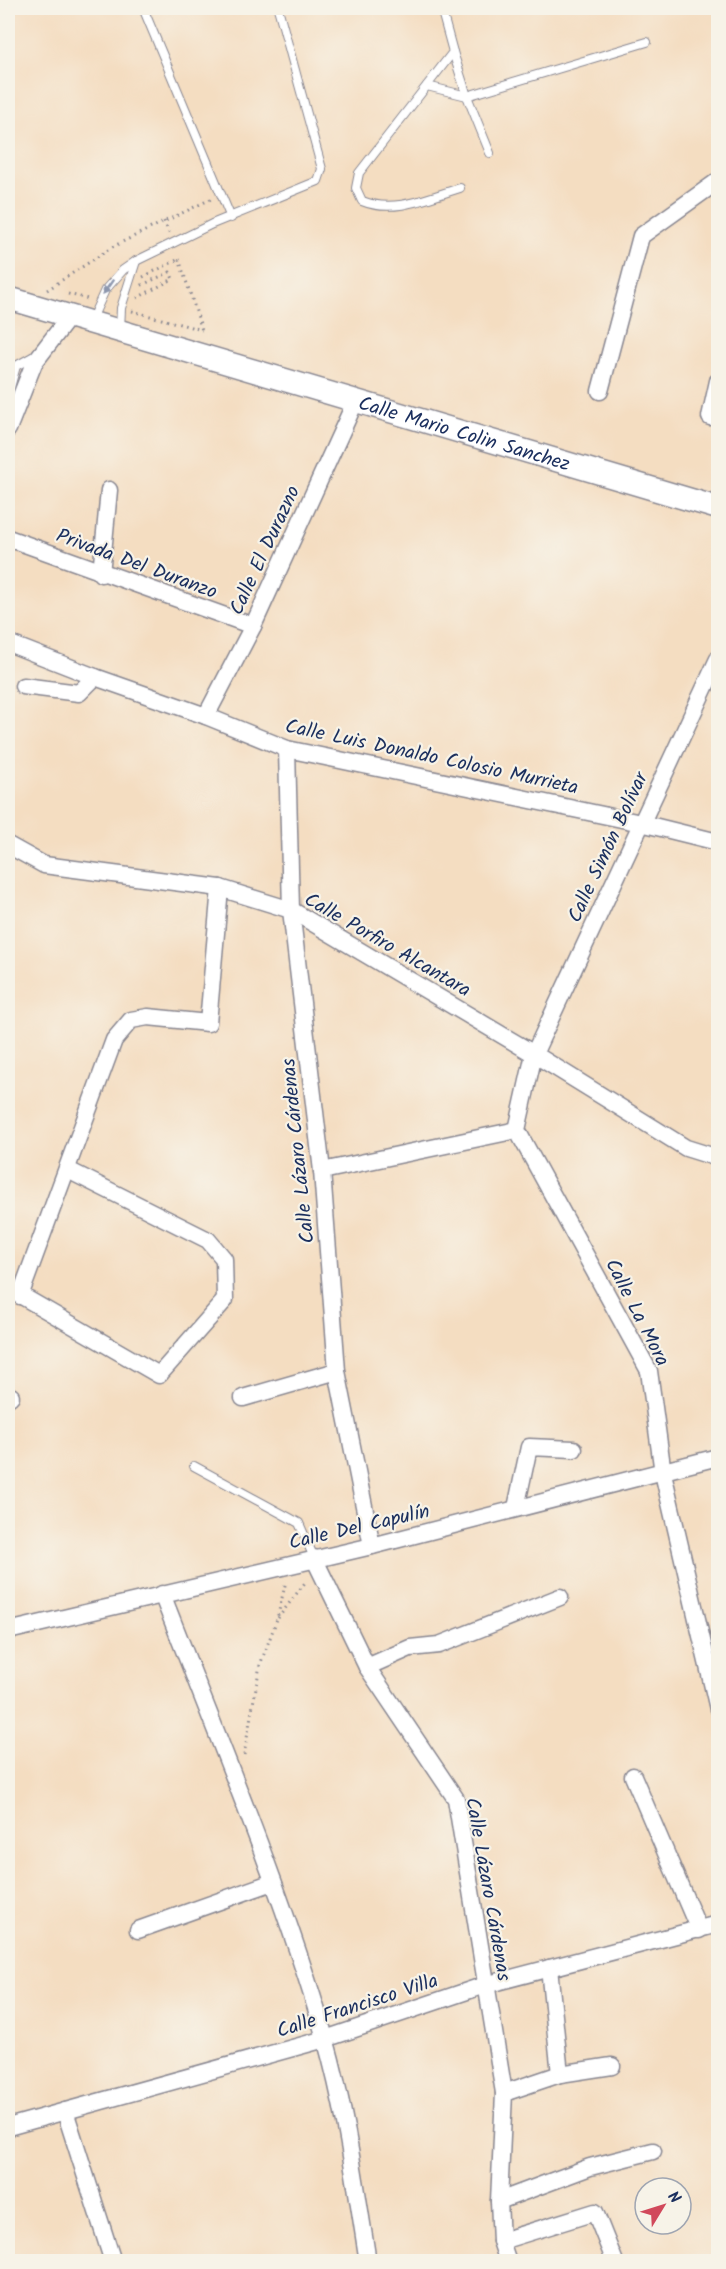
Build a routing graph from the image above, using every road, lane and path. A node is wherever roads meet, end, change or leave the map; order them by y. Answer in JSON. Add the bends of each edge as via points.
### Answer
{"nodes":[{"id":1,"x":144,"y":8,"type":"edge"},
{"id":2,"x":278,"y":8,"type":"edge"},
{"id":3,"x":441,"y":8,"type":"edge"},
{"id":4,"x":647,"y":42,"type":"dead end"},
{"id":5,"x":453,"y":52,"type":"junction"},
{"id":6,"x":427,"y":86,"type":"junction"},
{"id":7,"x":467,"y":96,"type":"junction"},
{"id":8,"x":490,"y":153,"type":"dead end"},
{"id":9,"x":718,"y":181,"type":"edge"},
{"id":10,"x":460,"y":188,"type":"dead end"},
{"id":11,"x":222,"y":193,"type":"junction"},
{"id":12,"x":231,"y":218,"type":"junction"},
{"id":13,"x":179,"y":259,"type":"dead end"},
{"id":14,"x":136,"y":261,"type":"junction"},
{"id":15,"x":181,"y":265,"type":"dead end"},
{"id":16,"x":18,"y":301,"type":"edge"},
{"id":17,"x":128,"y":310,"type":"dead end"},
{"id":18,"x":199,"y":315,"type":"dead end"},
{"id":19,"x":80,"y":319,"type":"junction"},
{"id":20,"x":120,"y":331,"type":"junction"},
{"id":21,"x":44,"y":350,"type":"junction"},
{"id":22,"x":16,"y":366,"type":"junction"},
{"id":23,"x":8,"y":372,"type":"edge"},
{"id":24,"x":718,"y":381,"type":"edge"},
{"id":25,"x":600,"y":391,"type":"dead end"},
{"id":26,"x":8,"y":395,"type":"edge"},
{"id":27,"x":356,"y":400,"type":"junction"},
{"id":28,"x":710,"y":417,"type":"dead end"},
{"id":29,"x":8,"y":429,"type":"edge"},
{"id":30,"x":109,"y":490,"type":"dead end"},
{"id":31,"x":718,"y":508,"type":"edge"},
{"id":32,"x":8,"y":538,"type":"edge"},
{"id":33,"x":101,"y":574,"type":"junction"},
{"id":34,"x":253,"y":626,"type":"junction"},
{"id":35,"x":8,"y":643,"type":"edge"},
{"id":36,"x":718,"y":659,"type":"edge"},
{"id":37,"x":94,"y":677,"type":"junction"},
{"id":38,"x":23,"y":686,"type":"dead end"},
{"id":39,"x":206,"y":716,"type":"junction"},
{"id":40,"x":287,"y":749,"type":"junction"},
{"id":41,"x":641,"y":823,"type":"junction"},
{"id":42,"x":718,"y":842,"type":"edge"},
{"id":43,"x":8,"y":845,"type":"edge"},
{"id":44,"x":220,"y":888,"type":"junction"},
{"id":45,"x":291,"y":910,"type":"junction"},
{"id":46,"x":534,"y":1054,"type":"junction"},
{"id":47,"x":518,"y":1130,"type":"junction"},
{"id":48,"x":718,"y":1156,"type":"edge"},
{"id":49,"x":68,"y":1170,"type":"junction"},
{"id":50,"x":322,"y":1171,"type":"junction"},
{"id":51,"x":14,"y":1292,"type":"edge"},
{"id":52,"x":336,"y":1371,"type":"junction"},
{"id":53,"x":243,"y":1398,"type":"dead end"},
{"id":54,"x":574,"y":1449,"type":"dead end"},
{"id":55,"x":718,"y":1457,"type":"edge"},
{"id":56,"x":194,"y":1466,"type":"dead end"},
{"id":57,"x":663,"y":1473,"type":"junction"},
{"id":58,"x":516,"y":1508,"type":"junction"},
{"id":59,"x":372,"y":1546,"type":"junction"},
{"id":60,"x":316,"y":1562,"type":"junction"},
{"id":61,"x":287,"y":1564,"type":"junction"},
{"id":62,"x":162,"y":1594,"type":"junction"},
{"id":63,"x":560,"y":1597,"type":"dead end"},
{"id":64,"x":277,"y":1619,"type":"junction"},
{"id":65,"x":8,"y":1631,"type":"edge"},
{"id":66,"x":367,"y":1667,"type":"junction"},
{"id":67,"x":718,"y":1709,"type":"edge"},
{"id":68,"x":231,"y":1774,"type":"junction"},
{"id":69,"x":633,"y":1776,"type":"dead end"},
{"id":70,"x":273,"y":1882,"type":"junction"},
{"id":71,"x":718,"y":1923,"type":"edge"},
{"id":72,"x":138,"y":1930,"type":"dead end"},
{"id":73,"x":699,"y":1930,"type":"junction"},
{"id":74,"x":549,"y":1968,"type":"junction"},
{"id":75,"x":485,"y":1985,"type":"junction"},
{"id":76,"x":325,"y":2038,"type":"junction"},
{"id":77,"x":612,"y":2066,"type":"dead end"},
{"id":78,"x":560,"y":2074,"type":"junction"},
{"id":79,"x":504,"y":2093,"type":"junction"},
{"id":80,"x":65,"y":2111,"type":"junction"},
{"id":81,"x":8,"y":2127,"type":"edge"},
{"id":82,"x":653,"y":2151,"type":"dead end"},
{"id":83,"x":499,"y":2201,"type":"junction"},
{"id":84,"x":501,"y":2241,"type":"junction"},
{"id":85,"x":113,"y":2262,"type":"edge"},
{"id":86,"x":368,"y":2262,"type":"edge"},
{"id":87,"x":508,"y":2262,"type":"edge"},
{"id":88,"x":615,"y":2262,"type":"edge"}],
"edges":[{"from":1,"to":11,"type":"lane"},
{"from":2,"to":12,"type":"lane","via":[[322,169],[313,184]]},
{"from":3,"to":5,"type":"lane"},
{"from":4,"to":7,"type":"lane"},
{"from":5,"to":6,"type":"lane"},
{"from":5,"to":7,"type":"lane"},
{"from":6,"to":7,"type":"lane"},
{"from":6,"to":10,"type":"lane","via":[[359,172],[356,188],[362,201],[391,207]]},
{"from":7,"to":8,"type":"lane"},
{"from":9,"to":25,"type":"street","via":[[641,236]]},
{"from":11,"to":12,"type":"lane"},
{"from":11,"to":16,"type":"path","via":[[114,246]]},
{"from":12,"to":14,"type":"lane"},
{"from":13,"to":17,"type":"path","via":[[137,280],[140,287],[170,272],[173,279],[132,301]]},
{"from":14,"to":19,"type":"lane","one_way":true,"via":[[123,270]]},
{"from":14,"to":20,"type":"lane","via":[[121,308]]},
{"from":15,"to":18,"type":"path"},
{"from":16,"to":19,"type":"main road","name":"Calle Mario Colin Sanchez"},
{"from":19,"to":20,"type":"main road","name":"Calle Mario Colin Sanchez"},
{"from":19,"to":21,"type":"street"},
{"from":20,"to":27,"type":"main road","name":"Calle Mario Colin Sanchez"},
{"from":21,"to":22,"type":"lane"},
{"from":21,"to":29,"type":"street","via":[[34,363]]},
{"from":22,"to":23,"type":"lane"},
{"from":22,"to":26,"type":"lane"},
{"from":24,"to":28,"type":"street"},
{"from":27,"to":31,"type":"main road","name":"Calle Mario Colin Sanchez"},
{"from":27,"to":34,"type":"street","name":"Calle El Durazno"},
{"from":30,"to":33,"type":"street"},
{"from":32,"to":33,"type":"street","name":"Privada Del Duranzo"},
{"from":33,"to":34,"type":"street","name":"Privada Del Duranzo"},
{"from":34,"to":39,"type":"street","name":"Calle El Durazno"},
{"from":35,"to":37,"type":"street","name":"Calle Luis Donaldo Colosio Murrieta"},
{"from":36,"to":41,"type":"street","name":"Calle Simón Bolívar"},
{"from":37,"to":38,"type":"street","via":[[79,693]]},
{"from":37,"to":39,"type":"street","name":"Calle Luis Donaldo Colosio Murrieta"},
{"from":39,"to":40,"type":"street","name":"Calle Luis Donaldo Colosio Murrieta"},
{"from":40,"to":41,"type":"street","name":"Calle Luis Donaldo Colosio Murrieta"},
{"from":40,"to":45,"type":"street","name":"Calle Lázaro Cárdenas"},
{"from":41,"to":42,"type":"street","name":"Calle Luis Donaldo Colosio Murrieta"},
{"from":41,"to":46,"type":"street","name":"Calle Simón Bolívar"},
{"from":43,"to":44,"type":"street","name":"Calle Porfiro Alcantara","via":[[44,866]]},
{"from":44,"to":45,"type":"street","name":"Calle Porfiro Alcantara"},
{"from":44,"to":49,"type":"street","via":[[208,1023],[148,1017],[131,1020],[114,1040]]},
{"from":45,"to":46,"type":"street","name":"Calle Porfiro Alcantara"},
{"from":45,"to":50,"type":"street","name":"Calle Lázaro Cárdenas"},
{"from":46,"to":47,"type":"street"},
{"from":46,"to":48,"type":"street","name":"Calle Porfiro Alcantara","via":[[686,1148]]},
{"from":47,"to":50,"type":"street"},
{"from":47,"to":57,"type":"street","name":"Calle La Mora","via":[[648,1371]]},
{"from":49,"to":51,"type":"street"},
{"from":49,"to":51,"type":"street","via":[[208,1240],[224,1259],[225,1300],[159,1375]]},
{"from":50,"to":52,"type":"street","name":"Calle Lázaro Cárdenas"},
{"from":52,"to":53,"type":"street"},
{"from":52,"to":59,"type":"street","name":"Calle Lázaro Cárdenas"},
{"from":54,"to":58,"type":"street","via":[[529,1448]]},
{"from":55,"to":57,"type":"street","name":"Calle Del Capulín"},
{"from":56,"to":60,"type":"lane","via":[[298,1523]]},
{"from":57,"to":58,"type":"street","name":"Calle Del Capulín"},
{"from":57,"to":67,"type":"street","name":"Calle La Mora"},
{"from":58,"to":59,"type":"street","name":"Calle Del Capulín"},
{"from":59,"to":60,"type":"street","name":"Calle Del Capulín"},
{"from":60,"to":61,"type":"street","name":"Calle Del Capulín"},
{"from":60,"to":64,"type":"path"},
{"from":60,"to":66,"type":"street","name":"Calle Lázaro Cárdenas"},
{"from":61,"to":62,"type":"street","name":"Calle Del Capulín"},
{"from":61,"to":64,"type":"path"},
{"from":62,"to":65,"type":"street","name":"Calle Del Capulín"},
{"from":62,"to":68,"type":"street"},
{"from":63,"to":66,"type":"street","via":[[439,1644],[410,1648]]},
{"from":64,"to":68,"type":"path","via":[[260,1665],[243,1761]]},
{"from":66,"to":75,"type":"street","name":"Calle Lázaro Cárdenas","via":[[456,1799]]},
{"from":68,"to":70,"type":"street"},
{"from":69,"to":73,"type":"street"},
{"from":70,"to":72,"type":"street"},
{"from":70,"to":76,"type":"street"},
{"from":71,"to":73,"type":"street","name":"Calle Francisco Villa"},
{"from":73,"to":74,"type":"street","name":"Calle Francisco Villa"},
{"from":74,"to":75,"type":"street","name":"Calle Francisco Villa"},
{"from":74,"to":78,"type":"street"},
{"from":75,"to":76,"type":"street","name":"Calle Francisco Villa"},
{"from":75,"to":79,"type":"street","name":"Calle Lázaro Cárdenas"},
{"from":76,"to":80,"type":"street","name":"Calle Francisco Villa"},
{"from":76,"to":86,"type":"street","via":[[347,2130]]},
{"from":77,"to":78,"type":"street"},
{"from":78,"to":79,"type":"street"},
{"from":79,"to":83,"type":"street","name":"Calle Lázaro Cárdenas"},
{"from":80,"to":81,"type":"street","name":"Calle Francisco Villa"},
{"from":80,"to":85,"type":"street"},
{"from":82,"to":83,"type":"street","via":[[590,2167]]},
{"from":83,"to":84,"type":"street","name":"Calle Lázaro Cárdenas"},
{"from":84,"to":87,"type":"street","name":"Calle Lázaro Cárdenas"},
{"from":84,"to":88,"type":"street","via":[[595,2212]]}]}
